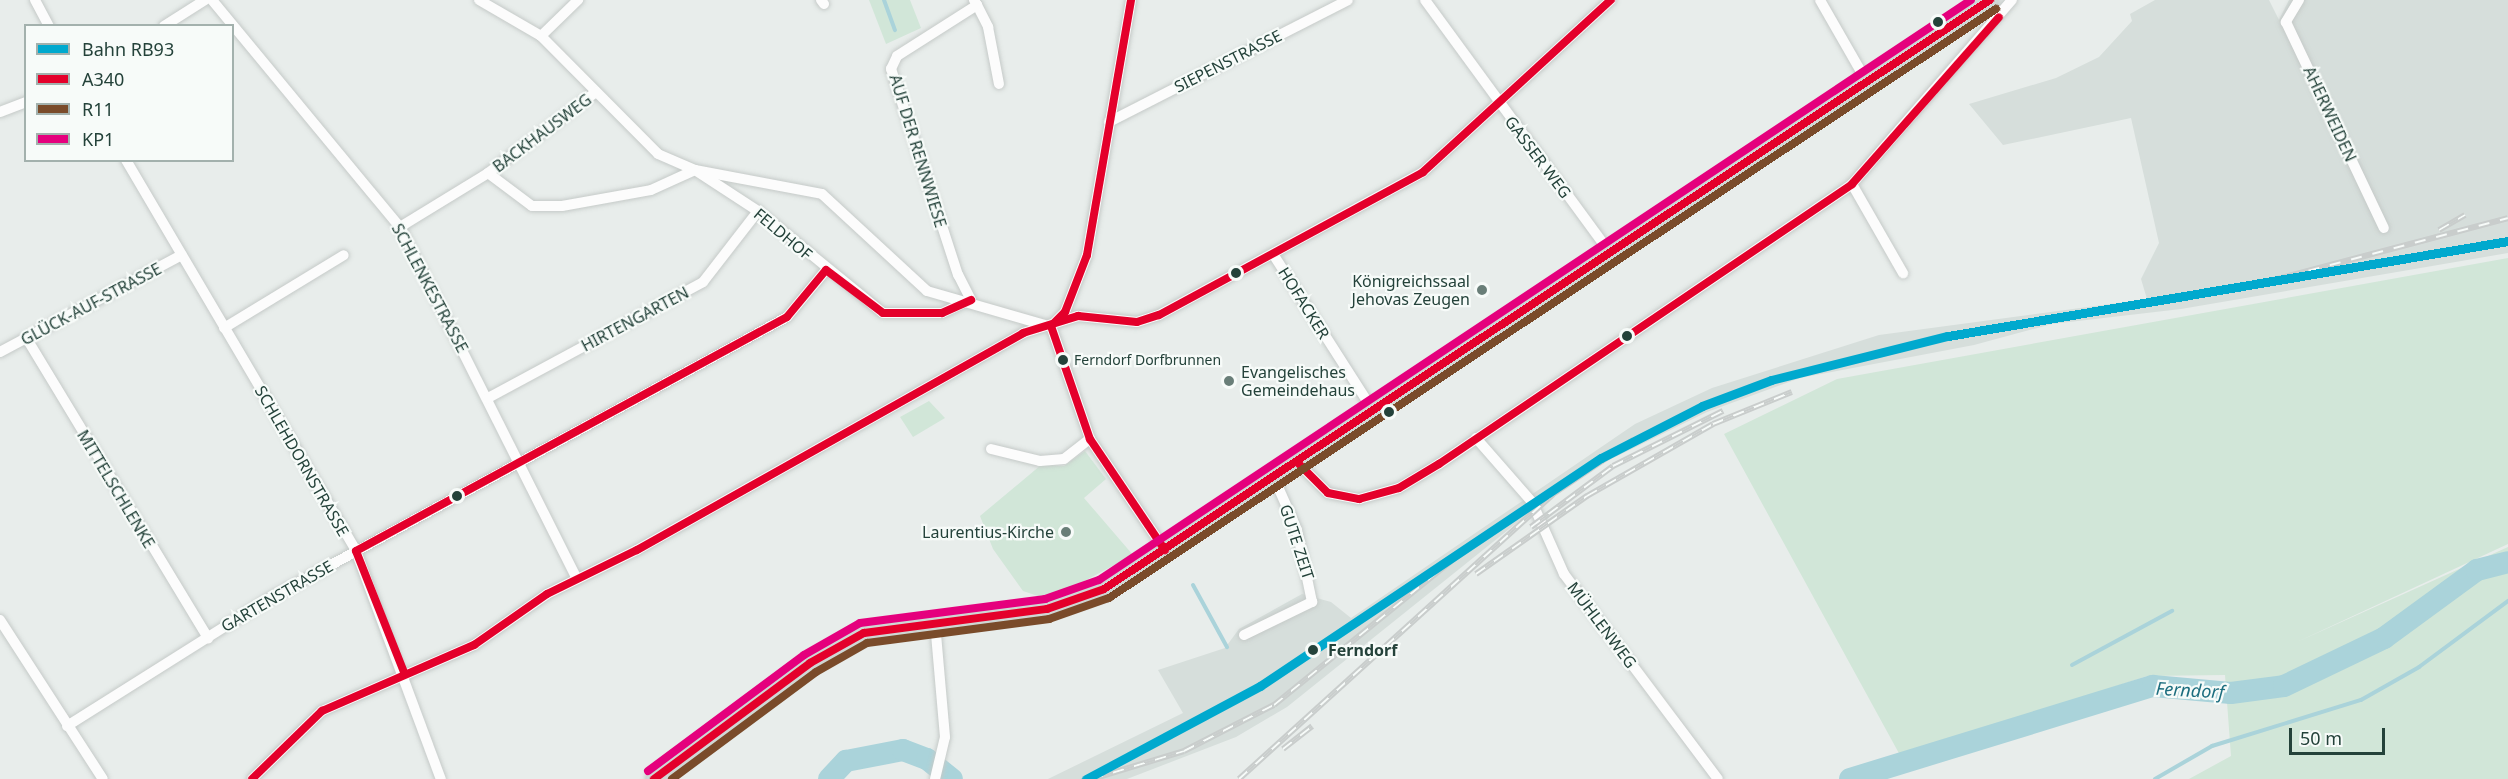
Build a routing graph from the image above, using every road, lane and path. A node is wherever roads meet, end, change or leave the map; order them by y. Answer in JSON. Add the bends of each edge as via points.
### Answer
{"nodes":[{"id":1,"x":35,"y":0,"type":"edge"},
{"id":2,"x":205,"y":0,"type":"edge"},
{"id":3,"x":212,"y":0,"type":"edge"},
{"id":4,"x":479,"y":0,"type":"edge"},
{"id":5,"x":578,"y":0,"type":"edge"},
{"id":6,"x":1131,"y":0,"type":"edge"},
{"id":7,"x":1348,"y":0,"type":"edge"},
{"id":8,"x":1425,"y":0,"type":"edge"},
{"id":9,"x":1611,"y":0,"type":"edge"},
{"id":10,"x":1820,"y":0,"type":"edge"},
{"id":11,"x":1990,"y":0,"type":"edge"},
{"id":12,"x":2012,"y":0,"type":"edge"},
{"id":13,"x":2299,"y":0,"type":"edge"},
{"id":14,"x":976,"y":3,"type":"edge"},
{"id":15,"x":48,"y":24,"type":"edge"},
{"id":16,"x":167,"y":24,"type":"edge"},
{"id":17,"x":232,"y":24,"type":"edge"},
{"id":18,"x":234,"y":27,"type":"edge"},
{"id":19,"x":541,"y":36,"type":"junction"},
{"id":20,"x":1867,"y":82,"type":"junction"},
{"id":21,"x":999,"y":84,"type":"dead end"},
{"id":22,"x":596,"y":92,"type":"junction"},
{"id":23,"x":24,"y":103,"type":"edge"},
{"id":24,"x":1497,"y":104,"type":"junction"},
{"id":25,"x":0,"y":112,"type":"edge"},
{"id":26,"x":1109,"y":122,"type":"junction"},
{"id":27,"x":127,"y":162,"type":"edge"},
{"id":28,"x":695,"y":170,"type":"junction"},
{"id":29,"x":488,"y":174,"type":"junction"},
{"id":30,"x":1852,"y":184,"type":"junction"},
{"id":31,"x":758,"y":212,"type":"junction"},
{"id":32,"x":399,"y":226,"type":"junction"},
{"id":33,"x":2384,"y":228,"type":"dead end"},
{"id":34,"x":1273,"y":254,"type":"junction"},
{"id":35,"x":1611,"y":254,"type":"junction"},
{"id":36,"x":182,"y":255,"type":"junction"},
{"id":37,"x":344,"y":255,"type":"dead end"},
{"id":38,"x":826,"y":270,"type":"junction"},
{"id":39,"x":1903,"y":273,"type":"dead end"},
{"id":40,"x":971,"y":300,"type":"junction"},
{"id":41,"x":1051,"y":326,"type":"junction"},
{"id":42,"x":224,"y":328,"type":"junction"},
{"id":43,"x":27,"y":339,"type":"junction"},
{"id":44,"x":0,"y":352,"type":"edge"},
{"id":45,"x":488,"y":398,"type":"junction"},
{"id":46,"x":1374,"y":412,"type":"junction"},
{"id":47,"x":1476,"y":438,"type":"junction"},
{"id":48,"x":1090,"y":439,"type":"junction"},
{"id":49,"x":991,"y":449,"type":"dead end"},
{"id":50,"x":519,"y":462,"type":"junction"},
{"id":51,"x":1299,"y":464,"type":"junction"},
{"id":52,"x":1275,"y":480,"type":"junction"},
{"id":53,"x":1165,"y":550,"type":"junction"},
{"id":54,"x":356,"y":551,"type":"junction"},
{"id":55,"x":577,"y":579,"type":"junction"},
{"id":56,"x":0,"y":620,"type":"edge"},
{"id":57,"x":935,"y":623,"type":"junction"},
{"id":58,"x":1244,"y":635,"type":"dead end"},
{"id":59,"x":208,"y":638,"type":"junction"},
{"id":60,"x":404,"y":672,"type":"junction"},
{"id":61,"x":67,"y":726,"type":"junction"},
{"id":62,"x":103,"y":779,"type":"edge"},
{"id":63,"x":252,"y":779,"type":"edge"},
{"id":64,"x":441,"y":779,"type":"edge"},
{"id":65,"x":654,"y":779,"type":"edge"},
{"id":66,"x":935,"y":779,"type":"edge"},
{"id":67,"x":1718,"y":779,"type":"edge"}],
"edges":[{"from":1,"to":15,"type":"street"},
{"from":2,"to":16,"type":"street"},
{"from":3,"to":17,"type":"street","name":"SCHLENKESTRASSE"},
{"from":4,"to":19,"type":"street"},
{"from":5,"to":19,"type":"street"},
{"from":6,"to":26,"type":"street"},
{"from":7,"to":26,"type":"street","name":"SIEPENSTRASSE"},
{"from":8,"to":24,"type":"street","name":"GASSER WEG"},
{"from":9,"to":24,"type":"street"},
{"from":10,"to":20,"type":"street"},
{"from":11,"to":20,"type":"main road"},
{"from":12,"to":30,"type":"street"},
{"from":13,"to":33,"type":"street","name":"AHERWEIDEN","via":[[2286,22]]},
{"from":14,"to":21,"type":"street","name":"AUF DER RENNWIESE","via":[[988,27]]},
{"from":14,"to":40,"type":"street","name":"AUF DER RENNWIESE","via":[[915,41],[891,69],[957,275]]},
{"from":18,"to":32,"type":"street","name":"SCHLENKESTRASSE"},
{"from":19,"to":22,"type":"street"},
{"from":20,"to":35,"type":"main road"},
{"from":22,"to":28,"type":"street","via":[[658,154]]},
{"from":22,"to":29,"type":"street","name":"BACKHAUSWEG"},
{"from":23,"to":25,"type":"street"},
{"from":24,"to":34,"type":"street","via":[[1423,172]]},
{"from":24,"to":35,"type":"street","name":"GASSER WEG"},
{"from":26,"to":41,"type":"street","via":[[1087,255],[1065,312]]},
{"from":27,"to":36,"type":"street","name":"SCHLEHDORNSTRASSE"},
{"from":28,"to":29,"type":"street","name":"BACKHAUSWEG","via":[[651,190],[562,206],[532,206]]},
{"from":28,"to":31,"type":"street","name":"FELDHOF"},
{"from":28,"to":40,"type":"street","via":[[822,194],[927,291]]},
{"from":29,"to":32,"type":"street","name":"BACKHAUSWEG"},
{"from":30,"to":39,"type":"street"},
{"from":30,"to":47,"type":"street"},
{"from":31,"to":38,"type":"street","name":"FELDHOF"},
{"from":31,"to":45,"type":"street","name":"HIRTENGARTEN","via":[[703,282]]},
{"from":32,"to":45,"type":"street","name":"SCHLENKESTRASSE"},
{"from":34,"to":41,"type":"street","via":[[1159,315],[1137,322],[1078,316]]},
{"from":34,"to":46,"type":"street","name":"HOFACKER"},
{"from":35,"to":46,"type":"main road"},
{"from":36,"to":42,"type":"street","name":"SCHLEHDORNSTRASSE"},
{"from":36,"to":43,"type":"street","name":"GLÜCK-AUF-STRASSE"},
{"from":37,"to":42,"type":"street"},
{"from":38,"to":40,"type":"street","name":"FELDHOF","via":[[883,313],[942,314]]},
{"from":38,"to":50,"type":"street","name":"GARTENSTRASSE","via":[[787,317]]},
{"from":40,"to":41,"type":"street","via":[[1026,323]]},
{"from":41,"to":48,"type":"street"},
{"from":41,"to":55,"type":"street","via":[[1023,333]]},
{"from":42,"to":54,"type":"street","name":"SCHLEHDORNSTRASSE"},
{"from":43,"to":44,"type":"street","name":"GLÜCK-AUF-STRASSE"},
{"from":43,"to":59,"type":"street","name":"MITTELSCHLENKE"},
{"from":45,"to":50,"type":"street","name":"SCHLENKESTRASSE"},
{"from":46,"to":51,"type":"main road"},
{"from":47,"to":51,"type":"street","via":[[1399,488],[1374,497],[1328,493]]},
{"from":47,"to":67,"type":"street","name":"MÜHLENWEG","via":[[1532,502],[1564,574]]},
{"from":48,"to":49,"type":"street","via":[[1065,459],[1040,461]]},
{"from":48,"to":53,"type":"street"},
{"from":50,"to":54,"type":"street","name":"GARTENSTRASSE"},
{"from":50,"to":55,"type":"street","name":"SCHLENKESTRASSE"},
{"from":51,"to":52,"type":"main road"},
{"from":52,"to":53,"type":"main road"},
{"from":52,"to":58,"type":"street","name":"GUTE ZEIT","via":[[1297,530],[1312,602]]},
{"from":53,"to":57,"type":"main road","via":[[1075,602]]},
{"from":54,"to":59,"type":"street","name":"GARTENSTRASSE"},
{"from":54,"to":60,"type":"street","name":"SCHLEHDORNSTRASSE"},
{"from":55,"to":60,"type":"street","via":[[474,645]]},
{"from":56,"to":61,"type":"street"},
{"from":57,"to":65,"type":"main road","via":[[882,629],[839,644]]},
{"from":57,"to":66,"type":"street","via":[[942,659],[941,751]]},
{"from":59,"to":61,"type":"street","name":"GARTENSTRASSE"},
{"from":60,"to":63,"type":"street","via":[[322,711]]},
{"from":60,"to":64,"type":"street","name":"SCHLEHDORNSTRASSE"},
{"from":61,"to":62,"type":"street"}]}
